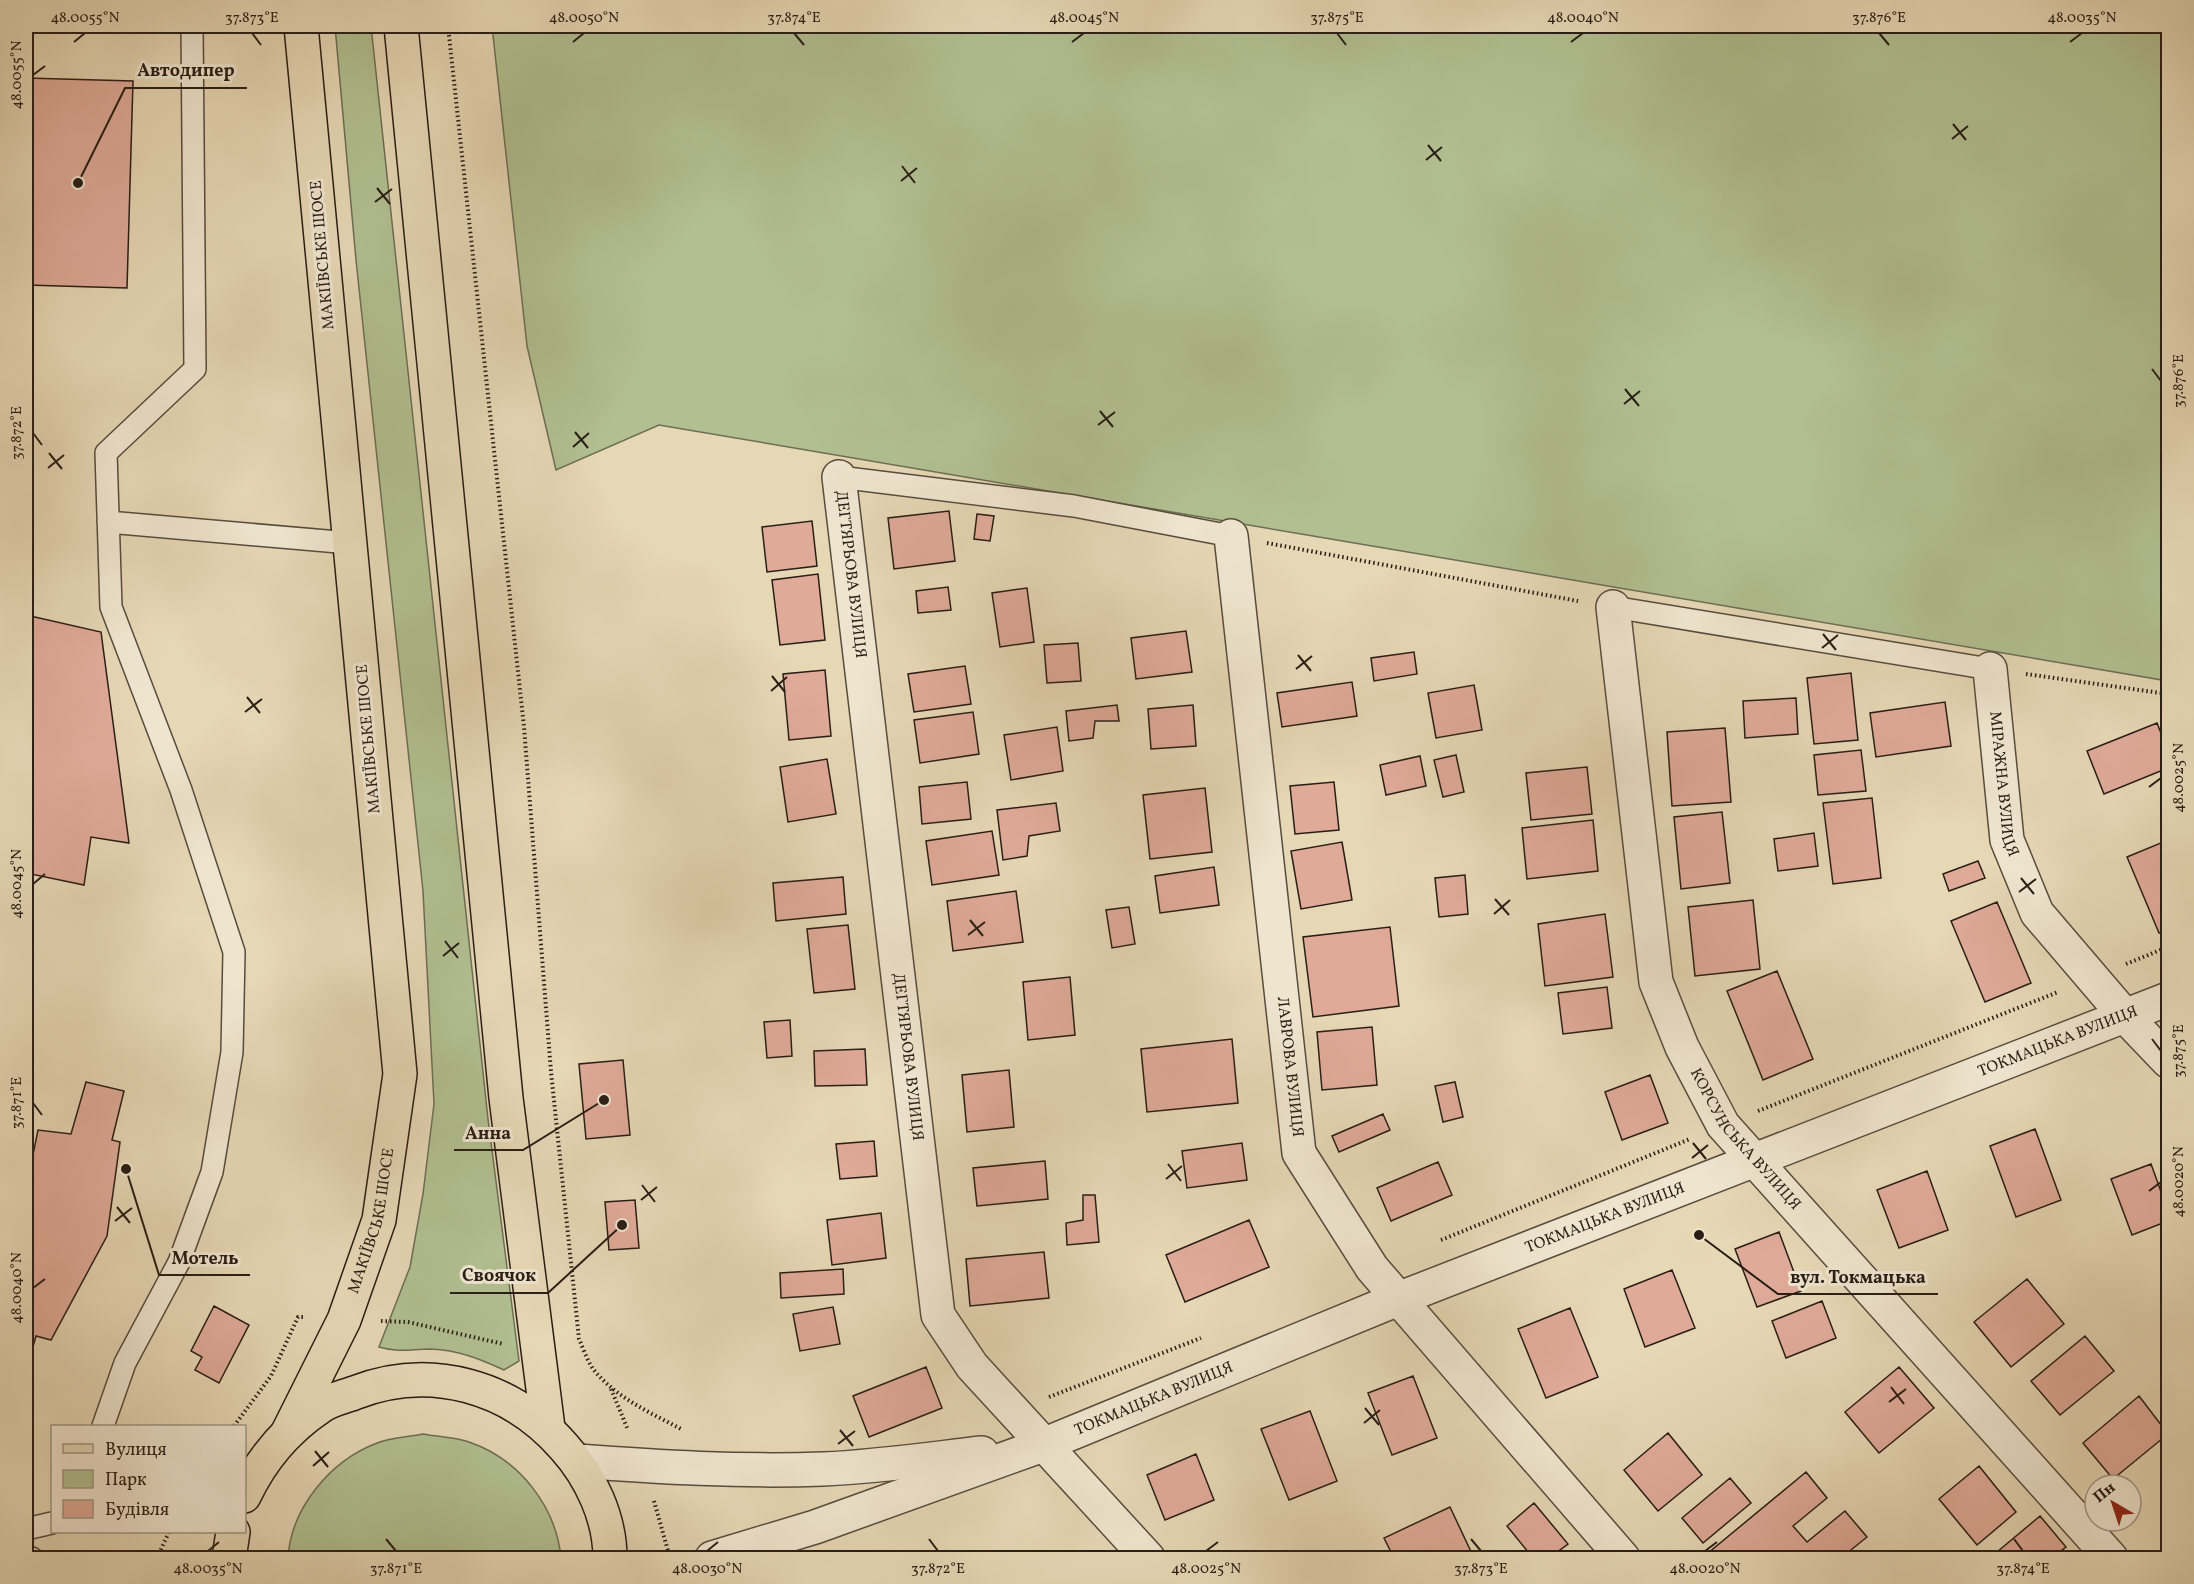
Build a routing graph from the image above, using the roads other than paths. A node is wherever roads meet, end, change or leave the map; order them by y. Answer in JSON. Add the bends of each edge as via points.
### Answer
{"nodes":[{"id":1,"x":192,"y":26,"type":"edge"},
{"id":2,"x":301,"y":26,"type":"edge"},
{"id":3,"x":401,"y":26,"type":"edge"},
{"id":4,"x":839,"y":477,"type":"joint"},
{"id":5,"x":108,"y":522,"type":"junction"},
{"id":6,"x":1231,"y":536,"type":"joint"},
{"id":7,"x":350,"y":543,"type":"junction"},
{"id":8,"x":1613,"y":607,"type":"joint"},
{"id":9,"x":1990,"y":669,"type":"joint"},
{"id":10,"x":2169,"y":999,"type":"edge"},
{"id":11,"x":2125,"y":1016,"type":"junction"},
{"id":12,"x":2169,"y":1061,"type":"edge"},
{"id":13,"x":1754,"y":1159,"type":"junction"},
{"id":14,"x":1398,"y":1299,"type":"junction"},
{"id":15,"x":102,"y":1425,"type":"edge"},
{"id":16,"x":548,"y":1428,"type":"junction"},
{"id":17,"x":287,"y":1434,"type":"junction"},
{"id":18,"x":1043,"y":1444,"type":"junction"},
{"id":19,"x":577,"y":1461,"type":"junction"},
{"id":20,"x":246,"y":1488,"type":"edge"},
{"id":21,"x":51,"y":1523,"type":"edge"},
{"id":22,"x":26,"y":1528,"type":"edge"},
{"id":23,"x":233,"y":1533,"type":"edge"},
{"id":24,"x":26,"y":1557,"type":"edge"},
{"id":25,"x":32,"y":1558,"type":"edge"},
{"id":26,"x":229,"y":1558,"type":"edge"},
{"id":27,"x":610,"y":1558,"type":"edge"},
{"id":28,"x":712,"y":1558,"type":"edge"},
{"id":29,"x":1148,"y":1558,"type":"edge"},
{"id":30,"x":1623,"y":1558,"type":"edge"},
{"id":31,"x":2111,"y":1558,"type":"edge"}],
"edges":[{"from":1,"to":5,"type":"lane","via":[[195,369],[106,453]]},
{"from":2,"to":7,"type":"main road","name":"МАКІЇВСЬКЕ ШОСЕ"},
{"from":3,"to":16,"type":"main road","via":[[506,1098]]},
{"from":4,"to":6,"type":"lane","via":[[1074,506]]},
{"from":4,"to":18,"type":"street","name":"ДЕГТЯРЬОВА ВУЛИЦЯ","via":[[938,1315],[972,1366]]},
{"from":5,"to":7,"type":"lane"},
{"from":5,"to":15,"type":"lane","via":[[111,607],[181,790],[234,952],[232,1052],[212,1172],[179,1262],[125,1363]]},
{"from":6,"to":14,"type":"street","name":"ЛАВРОВА ВУЛИЦЯ","via":[[1299,1153],[1372,1268]]},
{"from":7,"to":17,"type":"main road","name":"МАКІЇВСЬКЕ ШОСЕ","via":[[400,1074],[379,1220],[344,1320]]},
{"from":8,"to":9,"type":"lane"},
{"from":8,"to":13,"type":"street","name":"КОРСУНСЬКА ВУЛИЦЯ","via":[[1656,982],[1682,1047],[1723,1125]]},
{"from":9,"to":11,"type":"street","name":"МІРАЖНА ВУЛИЦЯ","via":[[2007,840],[2037,913]]},
{"from":10,"to":11,"type":"street","name":"ТОКМАЦЬКА ВУЛИЦЯ"},
{"from":11,"to":12,"type":"street","name":"МІРАЖНА ВУЛИЦЯ"},
{"from":11,"to":13,"type":"street","name":"ТОКМАЦЬКА ВУЛИЦЯ"},
{"from":13,"to":14,"type":"street","name":"ТОКМАЦЬКА ВУЛИЦЯ"},
{"from":13,"to":31,"type":"street","name":"КОРСУНСЬКА ВУЛИЦЯ"},
{"from":14,"to":18,"type":"street","name":"ТОКМАЦЬКА ВУЛИЦЯ"},
{"from":14,"to":30,"type":"street","name":"ЛАВРОВА ВУЛИЦЯ"},
{"from":16,"to":17,"type":"main road","via":[[525,1410],[481,1390],[435,1380],[405,1380],[368,1388],[322,1405]]},
{"from":16,"to":19,"type":"main road"},
{"from":17,"to":20,"type":"main road"},
{"from":18,"to":19,"type":"street","name":"ТОКМАЦЬКА ВУЛИЦЯ","via":[[824,1469],[712,1470]]},
{"from":18,"to":28,"type":"street","name":"ТОКМАЦЬКА ВУЛИЦЯ","via":[[815,1527]]},
{"from":18,"to":29,"type":"street","name":"ДЕГТЯРЬОВА ВУЛИЦЯ"},
{"from":19,"to":27,"type":"main road","via":[[604,1518]]},
{"from":21,"to":22,"type":"lane"},
{"from":23,"to":26,"type":"main road"},
{"from":24,"to":25,"type":"lane"}]}
